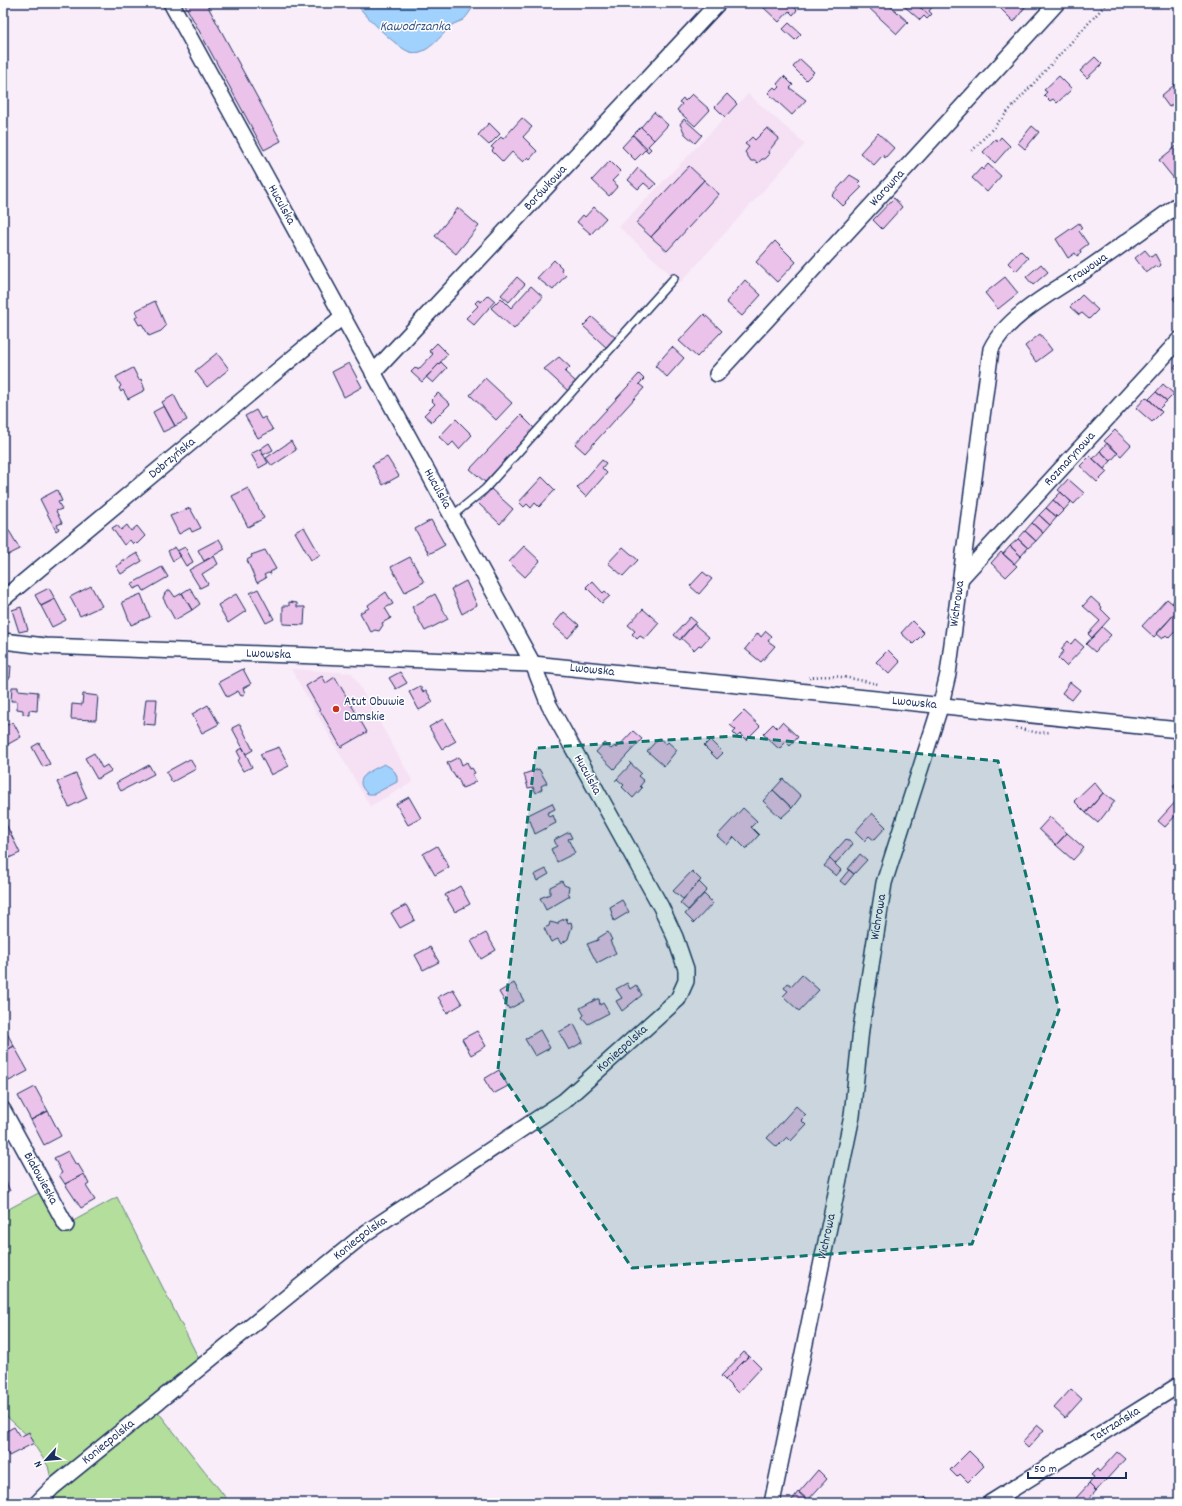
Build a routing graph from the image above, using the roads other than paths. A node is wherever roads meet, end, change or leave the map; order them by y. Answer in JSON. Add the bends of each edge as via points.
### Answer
{"nodes":[{"id":1,"x":171,"y":3,"type":"edge"},
{"id":2,"x":718,"y":3,"type":"edge"},
{"id":3,"x":1057,"y":3,"type":"edge"},
{"id":4,"x":1179,"y":204,"type":"edge"},
{"id":5,"x":674,"y":278,"type":"dead end"},
{"id":6,"x":342,"y":317,"type":"junction"},
{"id":7,"x":999,"y":336,"type":"joint"},
{"id":8,"x":1179,"y":340,"type":"edge"},
{"id":9,"x":373,"y":373,"type":"junction"},
{"id":10,"x":717,"y":374,"type":"dead end"},
{"id":11,"x":452,"y":516,"type":"junction"},
{"id":12,"x":962,"y":577,"type":"junction"},
{"id":13,"x":3,"y":599,"type":"edge"},
{"id":14,"x":3,"y":640,"type":"edge"},
{"id":15,"x":533,"y":664,"type":"junction"},
{"id":16,"x":941,"y":704,"type":"junction"},
{"id":17,"x":1179,"y":730,"type":"edge"},
{"id":18,"x":686,"y":981,"type":"joint"},
{"id":19,"x":3,"y":1110,"type":"edge"},
{"id":20,"x":66,"y":1225,"type":"dead end"},
{"id":21,"x":1179,"y":1385,"type":"edge"},
{"id":22,"x":36,"y":1503,"type":"edge"},
{"id":23,"x":772,"y":1503,"type":"edge"},
{"id":24,"x":990,"y":1503,"type":"edge"}],
"edges":[{"from":1,"to":6,"type":"street","name":"Huculska"},
{"from":2,"to":9,"type":"street","name":"Borówkowa"},
{"from":3,"to":10,"type":"street","name":"Warowna"},
{"from":4,"to":7,"type":"street","name":"Trawowa","via":[[1038,302]]},
{"from":5,"to":11,"type":"lane","via":[[485,489]]},
{"from":6,"to":9,"type":"street","name":"Huculska"},
{"from":6,"to":13,"type":"street","name":"Dobrzyńska"},
{"from":7,"to":12,"type":"street","name":"Wichrowa","via":[[991,349]]},
{"from":8,"to":12,"type":"street","name":"Rozmarynowa"},
{"from":9,"to":11,"type":"street","name":"Huculska"},
{"from":11,"to":15,"type":"street","name":"Huculska"},
{"from":12,"to":16,"type":"street","name":"Wichrowa","via":[[948,674]]},
{"from":14,"to":15,"type":"street","name":"Lwowska","via":[[45,646]]},
{"from":15,"to":16,"type":"street","name":"Lwowska"},
{"from":15,"to":18,"type":"street","name":"Huculska","via":[[549,705],[660,907],[683,956]]},
{"from":16,"to":17,"type":"street","name":"Lwowska"},
{"from":16,"to":23,"type":"street","name":"Wichrowa","via":[[884,883],[861,1029],[852,1116]]},
{"from":18,"to":22,"type":"street","name":"Koniecpolska","via":[[678,999],[564,1102],[367,1232]]},
{"from":19,"to":20,"type":"street","name":"Białowieska"},
{"from":21,"to":24,"type":"street","name":"Tatrzańska"}]}
